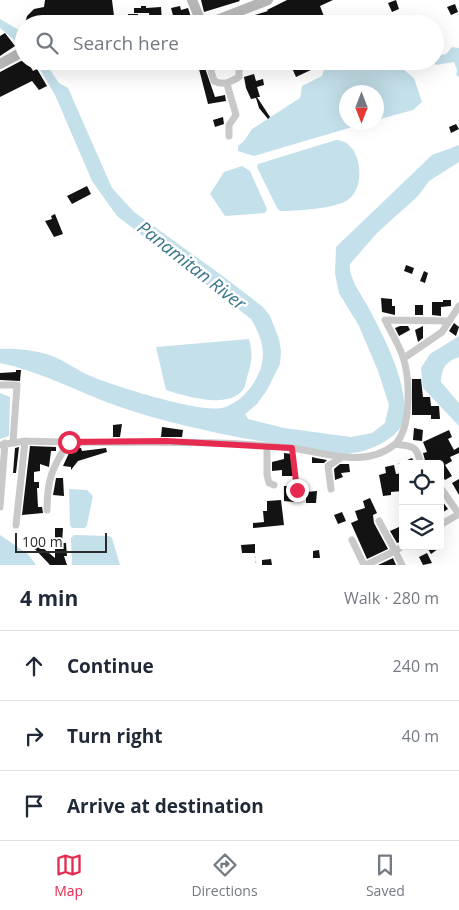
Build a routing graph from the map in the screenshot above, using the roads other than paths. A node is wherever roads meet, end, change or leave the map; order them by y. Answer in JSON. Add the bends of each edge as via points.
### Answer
{"nodes":[{"id":1,"x":192,"y":0,"type":"edge"},
{"id":2,"x":268,"y":0,"type":"edge"},
{"id":3,"x":198,"y":15,"type":"edge"},
{"id":4,"x":230,"y":15,"type":"edge"},
{"id":5,"x":15,"y":56,"type":"edge"},
{"id":6,"x":0,"y":64,"type":"edge"},
{"id":7,"x":211,"y":70,"type":"edge"},
{"id":8,"x":239,"y":70,"type":"dead end"},
{"id":9,"x":227,"y":84,"type":"junction"},
{"id":10,"x":229,"y":136,"type":"dead end"},
{"id":11,"x":459,"y":306,"type":"edge"},
{"id":12,"x":449,"y":321,"type":"junction"},
{"id":13,"x":404,"y":358,"type":"junction"},
{"id":14,"x":0,"y":385,"type":"edge"},
{"id":15,"x":25,"y":441,"type":"junction"},
{"id":16,"x":13,"y":442,"type":"junction"},
{"id":17,"x":69,"y":442,"type":"junction"},
{"id":18,"x":2,"y":444,"type":"edge"},
{"id":19,"x":394,"y":444,"type":"junction"},
{"id":20,"x":267,"y":446,"type":"junction"},
{"id":21,"x":342,"y":457,"type":"junction"},
{"id":22,"x":419,"y":460,"type":"edge"},
{"id":23,"x":274,"y":486,"type":"dead end"},
{"id":24,"x":331,"y":489,"type":"dead end"},
{"id":25,"x":444,"y":493,"type":"edge"},
{"id":26,"x":0,"y":507,"type":"edge"},
{"id":27,"x":47,"y":510,"type":"dead end"},
{"id":28,"x":379,"y":521,"type":"dead end"},
{"id":29,"x":444,"y":523,"type":"edge"},
{"id":30,"x":16,"y":525,"type":"dead end"},
{"id":31,"x":352,"y":540,"type":"dead end"},
{"id":32,"x":399,"y":548,"type":"edge"},
{"id":33,"x":395,"y":551,"type":"junction"},
{"id":34,"x":365,"y":565,"type":"edge"},
{"id":35,"x":402,"y":565,"type":"edge"}],
"edges":[{"from":1,"to":3,"type":"main road"},
{"from":2,"to":4,"type":"main road"},
{"from":5,"to":6,"type":"main road"},
{"from":7,"to":9,"type":"street","via":[[214,81]]},
{"from":8,"to":9,"type":"street","via":[[239,77]]},
{"from":9,"to":10,"type":"street","via":[[236,115],[229,125]]},
{"from":11,"to":12,"type":"street"},
{"from":12,"to":13,"type":"street","via":[[442,332]]},
{"from":12,"to":13,"type":"street","via":[[385,320]]},
{"from":13,"to":19,"type":"street","via":[[408,405],[406,421]]},
{"from":14,"to":16,"type":"street","via":[[17,385]]},
{"from":15,"to":16,"type":"street"},
{"from":15,"to":17,"type":"street"},
{"from":15,"to":30,"type":"street"},
{"from":16,"to":18,"type":"street"},
{"from":17,"to":20,"type":"street","via":[[166,441]]},
{"from":17,"to":27,"type":"street","via":[[49,479]]},
{"from":18,"to":26,"type":"street"},
{"from":19,"to":21,"type":"street","via":[[366,457]]},
{"from":19,"to":22,"type":"street","via":[[414,447]]},
{"from":20,"to":21,"type":"street"},
{"from":20,"to":23,"type":"street","via":[[267,475],[269,483]]},
{"from":21,"to":24,"type":"street","via":[[328,466]]},
{"from":25,"to":29,"type":"street","via":[[459,514]]},
{"from":28,"to":33,"type":"street"},
{"from":31,"to":34,"type":"street"},
{"from":32,"to":33,"type":"street"},
{"from":33,"to":34,"type":"street"},
{"from":33,"to":35,"type":"street"}]}
